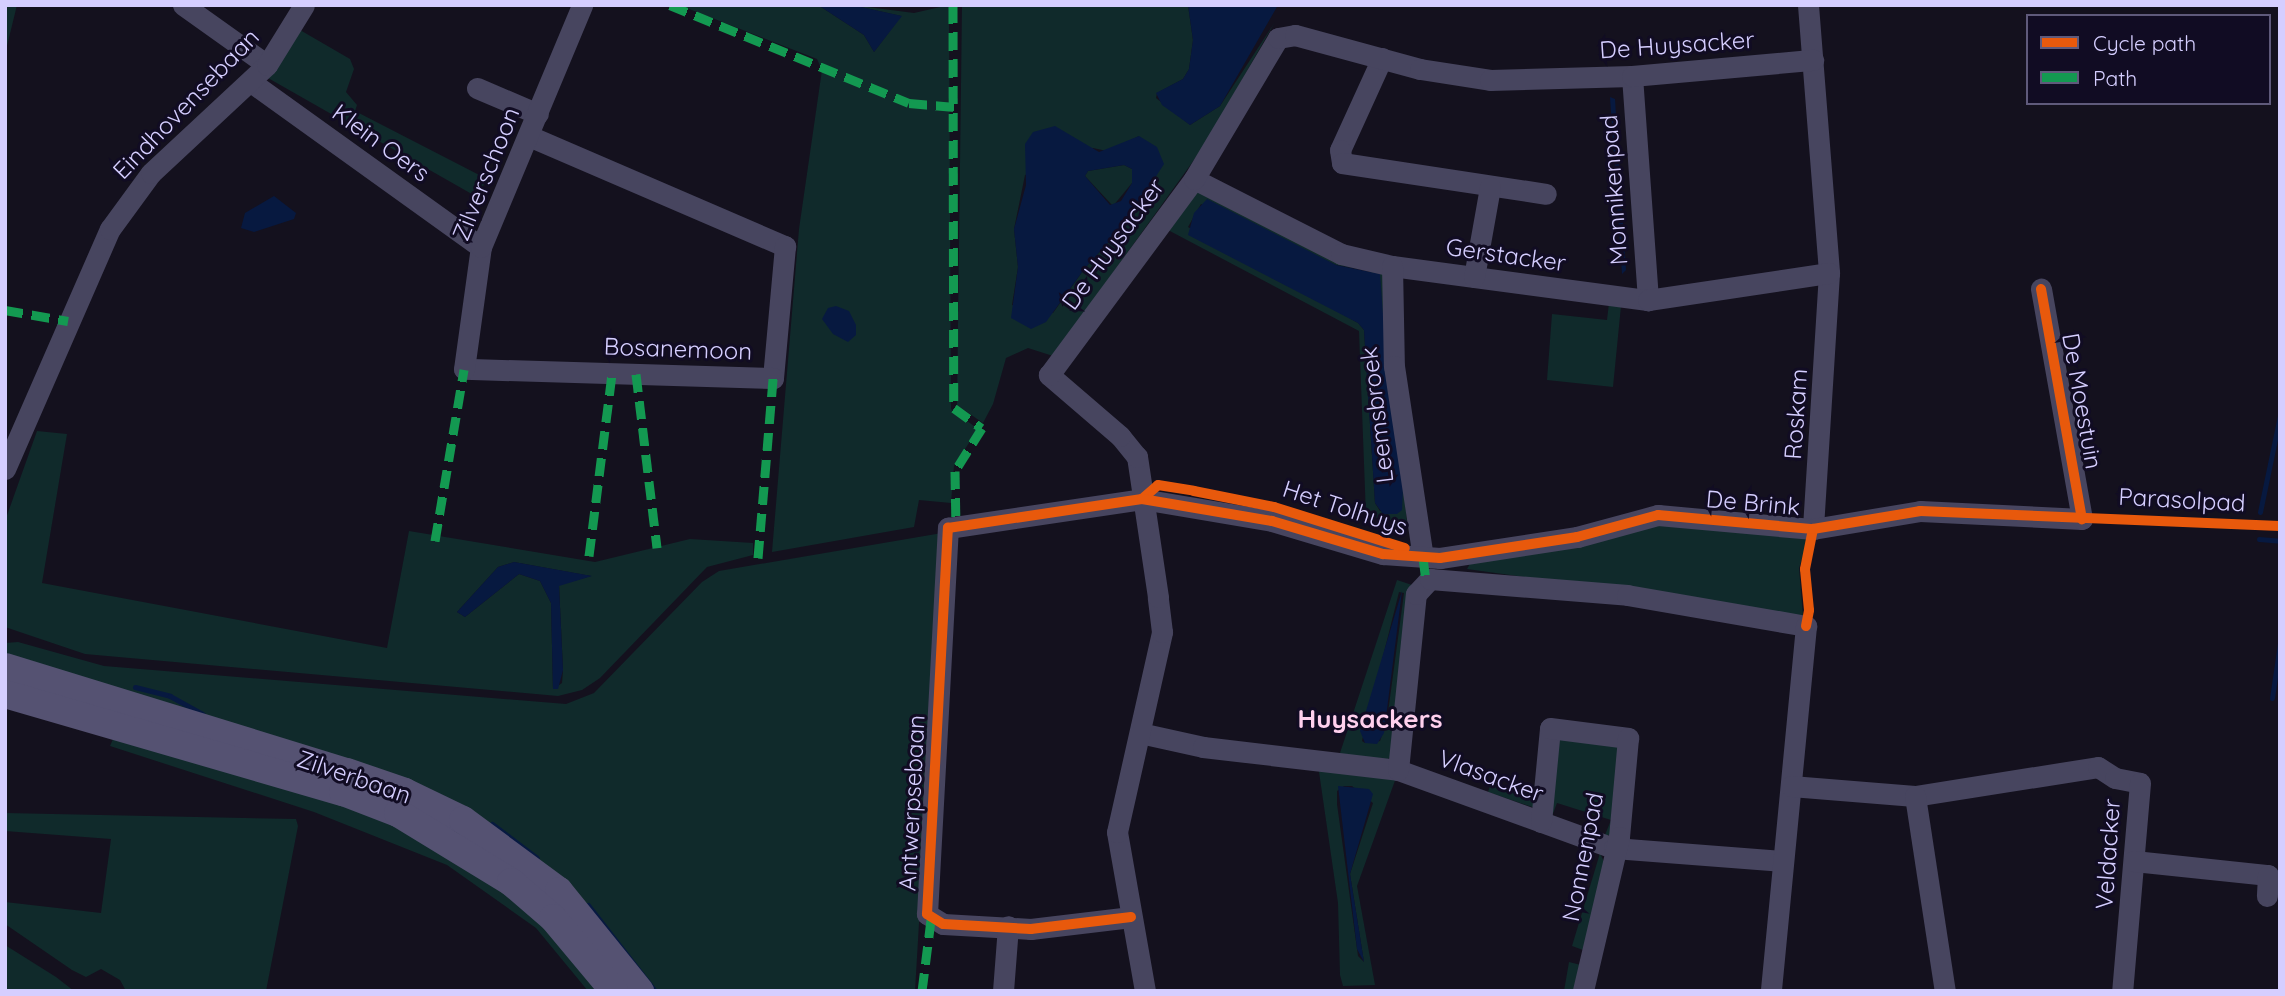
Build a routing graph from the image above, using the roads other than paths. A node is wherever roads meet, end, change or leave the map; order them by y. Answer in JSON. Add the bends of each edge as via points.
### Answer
{"nodes":[{"id":1,"x":183,"y":5,"type":"edge"},
{"id":2,"x":304,"y":5,"type":"edge"},
{"id":3,"x":582,"y":5,"type":"edge"},
{"id":4,"x":1808,"y":5,"type":"edge"},
{"id":5,"x":1382,"y":58,"type":"junction"},
{"id":6,"x":1813,"y":60,"type":"junction"},
{"id":7,"x":267,"y":65,"type":"junction"},
{"id":8,"x":1632,"y":76,"type":"junction"},
{"id":9,"x":251,"y":82,"type":"junction"},
{"id":10,"x":478,"y":88,"type":"dead end"},
{"id":11,"x":538,"y":114,"type":"junction"},
{"id":12,"x":529,"y":136,"type":"junction"},
{"id":13,"x":1194,"y":179,"type":"junction"},
{"id":14,"x":1490,"y":187,"type":"junction"},
{"id":15,"x":1546,"y":194,"type":"dead end"},
{"id":16,"x":481,"y":247,"type":"junction"},
{"id":17,"x":1392,"y":267,"type":"junction"},
{"id":18,"x":1829,"y":273,"type":"junction"},
{"id":19,"x":1474,"y":277,"type":"junction"},
{"id":20,"x":2041,"y":289,"type":"dead end"},
{"id":21,"x":1648,"y":300,"type":"junction"},
{"id":22,"x":464,"y":369,"type":"joint"},
{"id":23,"x":5,"y":469,"type":"edge"},
{"id":24,"x":1142,"y":499,"type":"junction"},
{"id":25,"x":2082,"y":519,"type":"joint"},
{"id":26,"x":948,"y":528,"type":"joint"},
{"id":27,"x":1813,"y":529,"type":"junction"},
{"id":28,"x":1423,"y":557,"type":"junction"},
{"id":29,"x":5,"y":667,"type":"edge"},
{"id":30,"x":5,"y":694,"type":"edge"},
{"id":31,"x":1140,"y":733,"type":"junction"},
{"id":32,"x":1398,"y":770,"type":"junction"},
{"id":33,"x":1791,"y":786,"type":"junction"},
{"id":34,"x":1915,"y":796,"type":"junction"},
{"id":35,"x":1541,"y":822,"type":"junction"},
{"id":36,"x":1614,"y":848,"type":"junction"},
{"id":37,"x":1782,"y":861,"type":"junction"},
{"id":38,"x":2134,"y":861,"type":"junction"},
{"id":39,"x":2267,"y":897,"type":"dead end"},
{"id":40,"x":1131,"y":917,"type":"junction"},
{"id":41,"x":1008,"y":926,"type":"junction"},
{"id":42,"x":614,"y":991,"type":"edge"},
{"id":43,"x":640,"y":991,"type":"edge"},
{"id":44,"x":1003,"y":991,"type":"edge"},
{"id":45,"x":1144,"y":991,"type":"edge"},
{"id":46,"x":1583,"y":991,"type":"edge"},
{"id":47,"x":1771,"y":991,"type":"edge"},
{"id":48,"x":1945,"y":991,"type":"edge"},
{"id":49,"x":2122,"y":991,"type":"edge"}],
"edges":[{"from":1,"to":7,"type":"street"},
{"from":2,"to":7,"type":"street","name":"Eindhovensebaan"},
{"from":3,"to":11,"type":"street","name":"Zilverschoon"},
{"from":4,"to":6,"type":"street","name":"Roskam"},
{"from":5,"to":8,"type":"street","name":"De Huysacker","via":[[1490,80]]},
{"from":5,"to":13,"type":"street","name":"De Huysacker","via":[[1295,35],[1278,38]]},
{"from":5,"to":14,"type":"street","via":[[1340,150],[1342,163]]},
{"from":6,"to":8,"type":"street","name":"De Huysacker"},
{"from":6,"to":18,"type":"street","name":"Roskam"},
{"from":7,"to":9,"type":"street","name":"Eindhovensebaan"},
{"from":8,"to":21,"type":"street","name":"Monnikenpad"},
{"from":9,"to":16,"type":"street","name":"Klein Oers"},
{"from":9,"to":23,"type":"street","name":"Eindhovensebaan","via":[[151,173],[110,229]]},
{"from":10,"to":11,"type":"street"},
{"from":11,"to":12,"type":"street","name":"Zilverschoon"},
{"from":12,"to":16,"type":"street","name":"Zilverschoon"},
{"from":12,"to":22,"type":"street","name":"Bosanemoon","via":[[785,246],[773,378]]},
{"from":13,"to":17,"type":"street","name":"Gerstacker","via":[[1341,254]]},
{"from":13,"to":24,"type":"street","name":"De Huysacker","via":[[1049,375],[1120,436],[1137,457]]},
{"from":14,"to":15,"type":"street"},
{"from":14,"to":19,"type":"street"},
{"from":16,"to":22,"type":"street","name":"Zilverschoon"},
{"from":17,"to":19,"type":"street","name":"Gerstacker"},
{"from":17,"to":28,"type":"street","name":"Leemsbroek","via":[[1394,366]]},
{"from":18,"to":21,"type":"street","name":"Gerstacker"},
{"from":18,"to":27,"type":"street","name":"Roskam"},
{"from":19,"to":21,"type":"street","name":"Gerstacker"},
{"from":20,"to":25,"type":"street","name":"De Moestuin"},
{"from":24,"to":26,"type":"street","name":"Het Tolhuys"},
{"from":24,"to":28,"type":"street","name":"Het Tolhuys","via":[[1272,520],[1358,548]]},
{"from":24,"to":31,"type":"street","name":"De Huysacker","via":[[1162,632]]},
{"from":25,"to":27,"type":"street","name":"De Brink","via":[[1920,511]]},
{"from":26,"to":41,"type":"street","name":"Antwerpsebaan","via":[[928,914],[943,924]]},
{"from":27,"to":28,"type":"street","name":"De Brink","via":[[1658,515],[1564,539],[1455,557]]},
{"from":29,"to":43,"type":"main road","name":"Zilverbaan","via":[[347,772],[405,792],[463,820],[559,891]]},
{"from":30,"to":42,"type":"main road","name":"Zilverbaan","via":[[343,792],[398,813],[511,882],[553,918]]},
{"from":31,"to":32,"type":"street","name":"Vlasacker","via":[[1203,747]]},
{"from":31,"to":40,"type":"street","name":"De Huysacker","via":[[1117,832]]},
{"from":32,"to":33,"type":"street","via":[[1416,594],[1426,581],[1627,596],[1806,626]]},
{"from":32,"to":35,"type":"street","name":"Vlasacker"},
{"from":33,"to":34,"type":"street","name":"Veldacker"},
{"from":33,"to":37,"type":"street"},
{"from":34,"to":38,"type":"street","name":"Veldacker","via":[[2098,767],[2115,778],[2140,783]]},
{"from":34,"to":48,"type":"street"},
{"from":35,"to":36,"type":"street","name":"Vlasacker"},
{"from":35,"to":36,"type":"street","name":"Nonnenpad","via":[[1550,728],[1628,737],[1619,837]]},
{"from":36,"to":37,"type":"street","name":"Vlasacker"},
{"from":36,"to":46,"type":"street","name":"Nonnenpad"},
{"from":37,"to":47,"type":"street"},
{"from":38,"to":39,"type":"street","via":[[2268,875]]},
{"from":38,"to":49,"type":"street","name":"Veldacker"},
{"from":40,"to":41,"type":"street","name":"Antwerpsebaan","via":[[1057,928]]},
{"from":40,"to":45,"type":"street","name":"De Huysacker"},
{"from":41,"to":44,"type":"street"}]}
